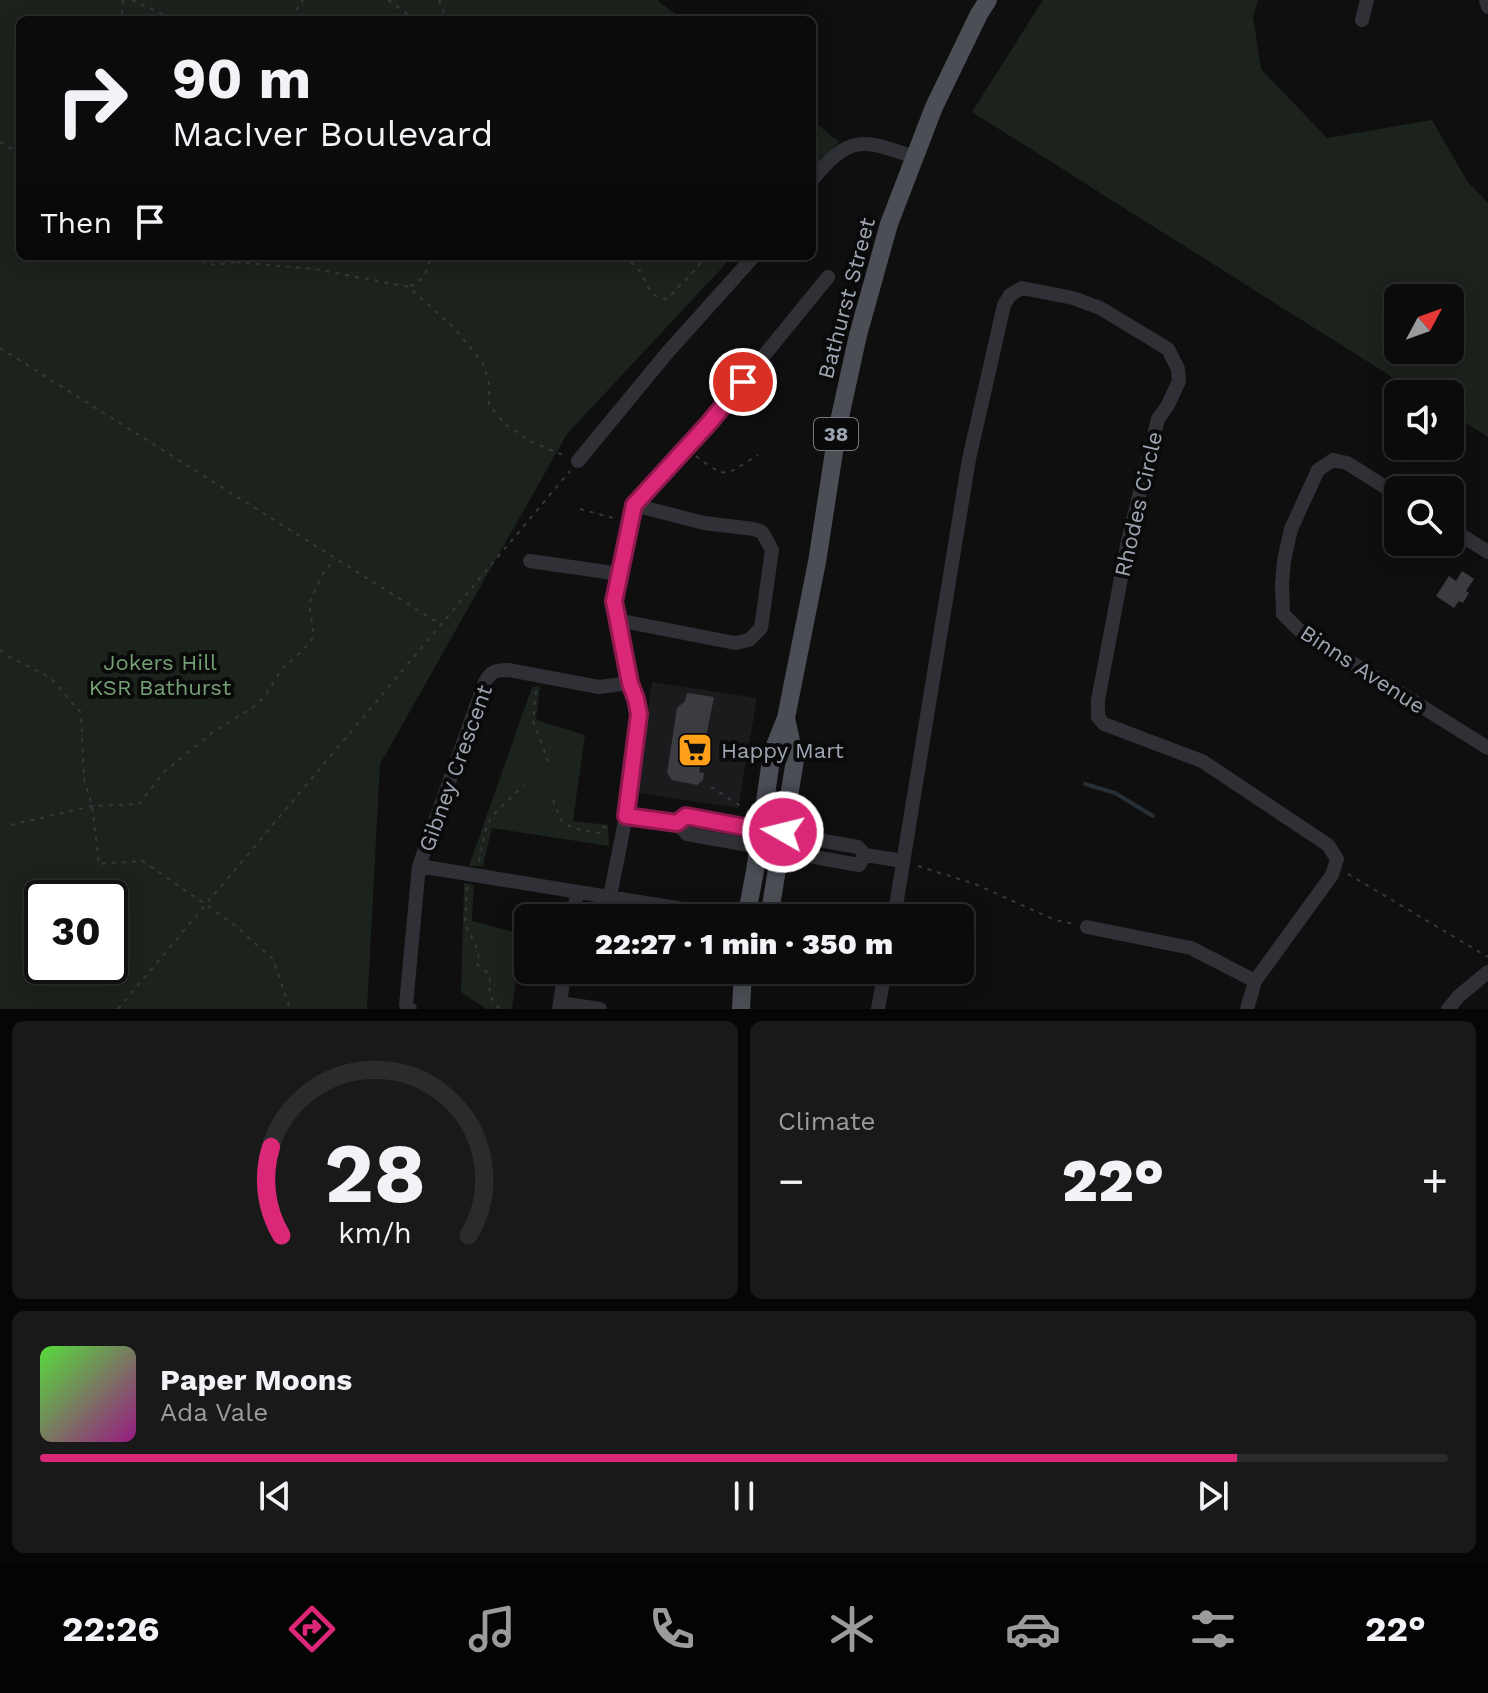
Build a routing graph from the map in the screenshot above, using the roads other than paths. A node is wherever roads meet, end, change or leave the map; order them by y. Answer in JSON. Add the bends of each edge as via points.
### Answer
{"nodes":[{"id":1,"x":988,"y":0,"type":"edge"},
{"id":2,"x":1367,"y":0,"type":"edge"},
{"id":3,"x":1486,"y":0,"type":"edge"},
{"id":4,"x":1488,"y":7,"type":"edge"},
{"id":5,"x":1362,"y":20,"type":"dead end"},
{"id":6,"x":914,"y":157,"type":"junction"},
{"id":7,"x":816,"y":176,"type":"edge"},
{"id":8,"x":750,"y":260,"type":"edge"},
{"id":9,"x":828,"y":277,"type":"dead end"},
{"id":10,"x":578,"y":461,"type":"road end"},
{"id":11,"x":1384,"y":486,"type":"edge"},
{"id":12,"x":634,"y":505,"type":"junction"},
{"id":13,"x":1464,"y":537,"type":"edge"},
{"id":14,"x":1488,"y":552,"type":"edge"},
{"id":15,"x":530,"y":561,"type":"dead end"},
{"id":16,"x":620,"y":574,"type":"junction"},
{"id":17,"x":617,"y":620,"type":"junction"},
{"id":18,"x":630,"y":683,"type":"junction"},
{"id":19,"x":786,"y":718,"type":"junction"},
{"id":20,"x":1488,"y":748,"type":"edge"},
{"id":21,"x":624,"y":823,"type":"junction"},
{"id":22,"x":759,"y":838,"type":"junction"},
{"id":23,"x":782,"y":842,"type":"junction"},
{"id":24,"x":910,"y":863,"type":"junction"},
{"id":25,"x":419,"y":866,"type":"junction"},
{"id":26,"x":577,"y":892,"type":"junction"},
{"id":27,"x":610,"y":896,"type":"junction"},
{"id":28,"x":575,"y":904,"type":"edge"},
{"id":29,"x":656,"y":904,"type":"edge"},
{"id":30,"x":748,"y":904,"type":"edge"},
{"id":31,"x":771,"y":904,"type":"edge"},
{"id":32,"x":898,"y":904,"type":"edge"},
{"id":33,"x":1087,"y":927,"type":"road end"},
{"id":34,"x":1488,"y":972,"type":"edge"},
{"id":35,"x":1255,"y":981,"type":"junction"},
{"id":36,"x":563,"y":984,"type":"edge"},
{"id":37,"x":743,"y":984,"type":"edge"},
{"id":38,"x":750,"y":984,"type":"edge"},
{"id":39,"x":882,"y":984,"type":"edge"},
{"id":40,"x":390,"y":1006,"type":"dead end"},
{"id":41,"x":559,"y":1006,"type":"edge"},
{"id":42,"x":742,"y":1006,"type":"edge"},
{"id":43,"x":408,"y":1007,"type":"edge"},
{"id":44,"x":600,"y":1009,"type":"edge"},
{"id":45,"x":878,"y":1009,"type":"edge"},
{"id":46,"x":1247,"y":1009,"type":"edge"},
{"id":47,"x":1448,"y":1009,"type":"edge"}],
"edges":[{"from":1,"to":6,"type":"main road","name":"Bathurst Street","number":"38"},
{"from":2,"to":5,"type":"street"},
{"from":3,"to":4,"type":"street"},
{"from":6,"to":7,"type":"street","via":[[874,143],[853,144]]},
{"from":6,"to":19,"type":"main road","name":"Bathurst Street","number":"38","via":[[858,335]]},
{"from":8,"to":10,"type":"street"},
{"from":9,"to":12,"type":"street"},
{"from":11,"to":20,"type":"street","name":"Binns Avenue","via":[[1347,463],[1333,460],[1318,470],[1291,529],[1283,614],[1298,629]]},
{"from":12,"to":16,"type":"street"},
{"from":12,"to":17,"type":"street","via":[[762,532],[772,550],[761,628],[749,640],[735,643]]},
{"from":13,"to":14,"type":"street"},
{"from":15,"to":16,"type":"street"},
{"from":16,"to":17,"type":"street","via":[[614,601]]},
{"from":17,"to":18,"type":"street"},
{"from":18,"to":21,"type":"street","via":[[639,714]]},
{"from":18,"to":25,"type":"street","name":"Gibney Crescent","via":[[599,687],[508,670],[490,673]]},
{"from":19,"to":22,"type":"main road","name":"Bathurst Street","number":"38","via":[[772,753]]},
{"from":19,"to":23,"type":"main road","name":"Bathurst Street","number":"38","via":[[795,760]]},
{"from":21,"to":22,"type":"street","via":[[677,823],[686,816]]},
{"from":21,"to":27,"type":"street"},
{"from":22,"to":23,"type":"street"},
{"from":22,"to":30,"type":"main road","name":"Bathurst Street","number":"38"},
{"from":23,"to":24,"type":"street","via":[[858,847],[865,855]]},
{"from":23,"to":31,"type":"main road","name":"Bathurst Street","number":"38"},
{"from":24,"to":32,"type":"street"},
{"from":24,"to":35,"type":"street","name":"Rhodes Circle","via":[[969,459],[1004,305],[1022,288],[1073,298],[1168,349],[1179,381],[1158,419],[1128,541],[1098,717],[1104,724],[1202,761],[1328,845],[1337,859],[1332,875]]},
{"from":25,"to":26,"type":"street"},
{"from":25,"to":43,"type":"street","name":"Gibney Crescent"},
{"from":26,"to":27,"type":"street"},
{"from":26,"to":28,"type":"street"},
{"from":27,"to":29,"type":"street"},
{"from":33,"to":35,"type":"street","via":[[1191,948]]},
{"from":34,"to":47,"type":"street"},
{"from":35,"to":46,"type":"street"},
{"from":36,"to":41,"type":"street"},
{"from":37,"to":42,"type":"main road"},
{"from":38,"to":42,"type":"main road"},
{"from":39,"to":45,"type":"street"},
{"from":40,"to":43,"type":"street","name":"Gibney Crescent"},
{"from":41,"to":44,"type":"street"}]}
